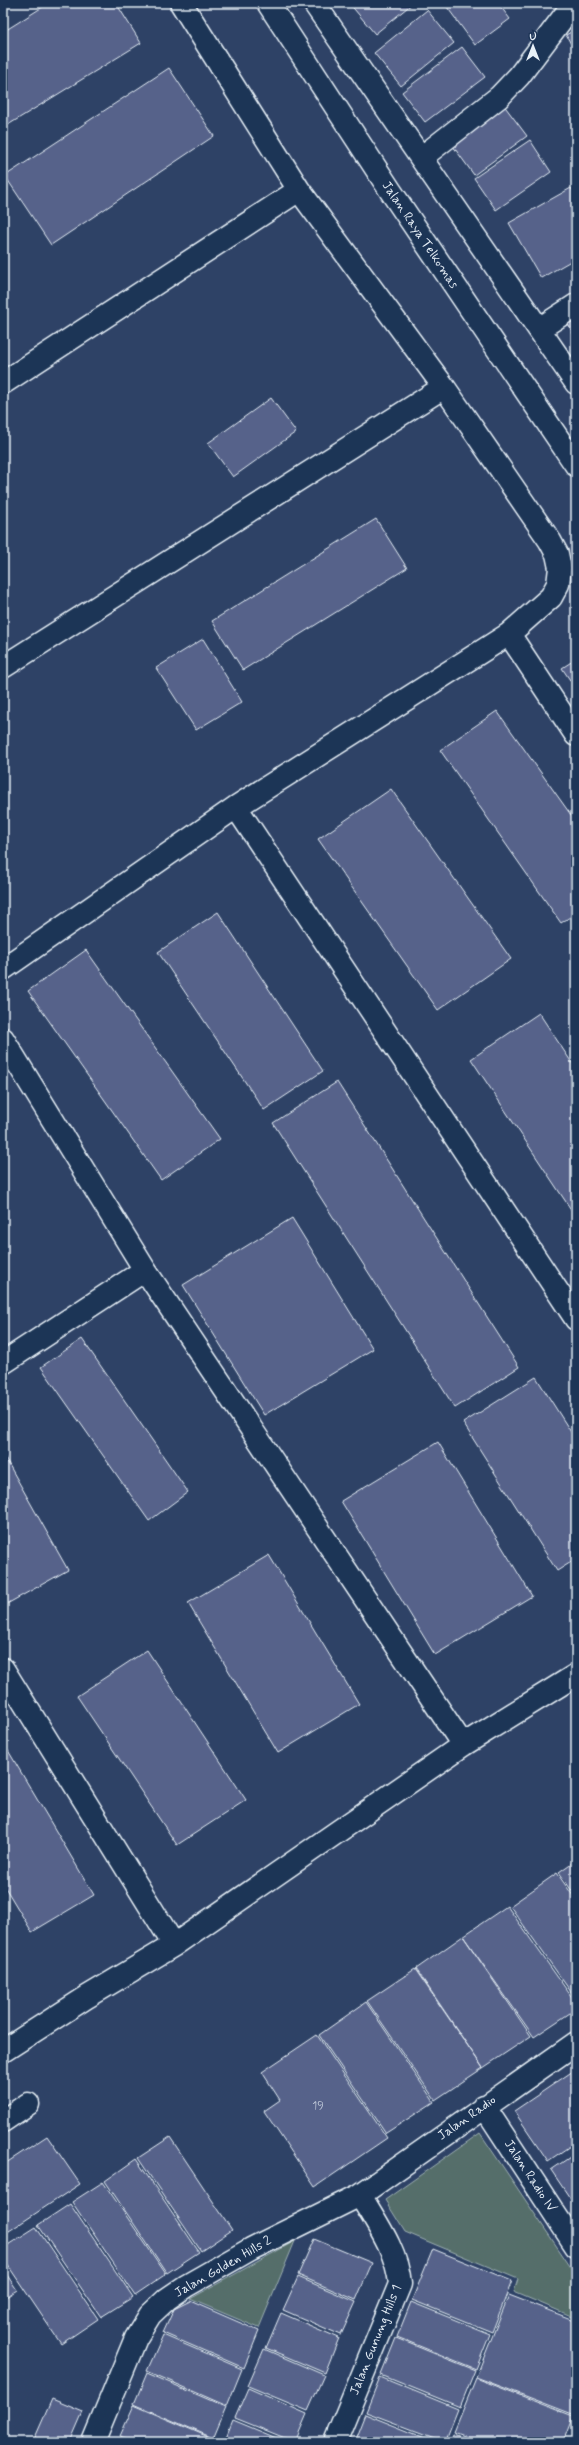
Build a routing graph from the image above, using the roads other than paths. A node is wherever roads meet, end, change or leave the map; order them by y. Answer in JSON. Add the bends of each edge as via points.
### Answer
{"nodes":[{"id":1,"x":181,"y":3,"type":"edge"},
{"id":2,"x":268,"y":3,"type":"edge"},
{"id":3,"x":314,"y":3,"type":"edge"},
{"id":4,"x":574,"y":3,"type":"edge"},
{"id":5,"x":421,"y":158,"type":"junction"},
{"id":6,"x":299,"y":190,"type":"junction"},
{"id":7,"x":576,"y":305,"type":"edge"},
{"id":8,"x":539,"y":329,"type":"junction"},
{"id":9,"x":3,"y":383,"type":"edge"},
{"id":10,"x":576,"y":383,"type":"edge"},
{"id":11,"x":444,"y":387,"type":"junction"},
{"id":12,"x":576,"y":465,"type":"edge"},
{"id":13,"x":509,"y":634,"type":"junction"},
{"id":14,"x":3,"y":667,"type":"edge"},
{"id":15,"x":576,"y":735,"type":"edge"},
{"id":16,"x":236,"y":807,"type":"junction"},
{"id":17,"x":3,"y":969,"type":"edge"},
{"id":18,"x":3,"y":1039,"type":"edge"},
{"id":19,"x":145,"y":1270,"type":"junction"},
{"id":20,"x":576,"y":1319,"type":"edge"},
{"id":21,"x":3,"y":1363,"type":"edge"},
{"id":22,"x":3,"y":1669,"type":"edge"},
{"id":23,"x":576,"y":1675,"type":"edge"},
{"id":24,"x":464,"y":1745,"type":"junction"},
{"id":25,"x":174,"y":1945,"type":"junction"},
{"id":26,"x":576,"y":2043,"type":"edge"},
{"id":27,"x":3,"y":2051,"type":"edge"},
{"id":28,"x":28,"y":2104,"type":"dead end"},
{"id":29,"x":484,"y":2106,"type":"junction"},
{"id":30,"x":3,"y":2121,"type":"edge"},
{"id":31,"x":360,"y":2195,"type":"junction"},
{"id":32,"x":576,"y":2246,"type":"edge"},
{"id":33,"x":93,"y":2442,"type":"edge"},
{"id":34,"x":335,"y":2442,"type":"edge"}],
"edges":[{"from":1,"to":6,"type":"street"},
{"from":2,"to":12,"type":"street","name":"Jalan Raya Telkomas","via":[[394,196]]},
{"from":3,"to":5,"type":"street"},
{"from":4,"to":5,"type":"street","via":[[519,76],[499,97]]},
{"from":5,"to":8,"type":"street"},
{"from":6,"to":9,"type":"street"},
{"from":6,"to":11,"type":"street"},
{"from":7,"to":8,"type":"street"},
{"from":8,"to":10,"type":"street"},
{"from":11,"to":13,"type":"street","via":[[557,554],[560,568],[558,584],[552,597]]},
{"from":11,"to":14,"type":"street"},
{"from":13,"to":15,"type":"street"},
{"from":13,"to":16,"type":"street"},
{"from":16,"to":17,"type":"street"},
{"from":16,"to":20,"type":"street"},
{"from":18,"to":19,"type":"street"},
{"from":19,"to":21,"type":"street"},
{"from":19,"to":24,"type":"street"},
{"from":22,"to":25,"type":"street"},
{"from":23,"to":24,"type":"street"},
{"from":24,"to":25,"type":"street"},
{"from":25,"to":27,"type":"street"},
{"from":26,"to":29,"type":"street","name":"Jalan Radio"},
{"from":28,"to":30,"type":"street"},
{"from":29,"to":31,"type":"street","name":"Jalan Radio"},
{"from":29,"to":32,"type":"street","name":"Jalan Radio IV"},
{"from":31,"to":33,"type":"street","name":"Jalan Golden Hills 2","via":[[251,2249],[192,2282],[150,2314],[136,2338]]},
{"from":31,"to":34,"type":"street","name":"Jalan Gunung Hills 1","via":[[393,2253],[399,2269],[400,2284]]}]}
